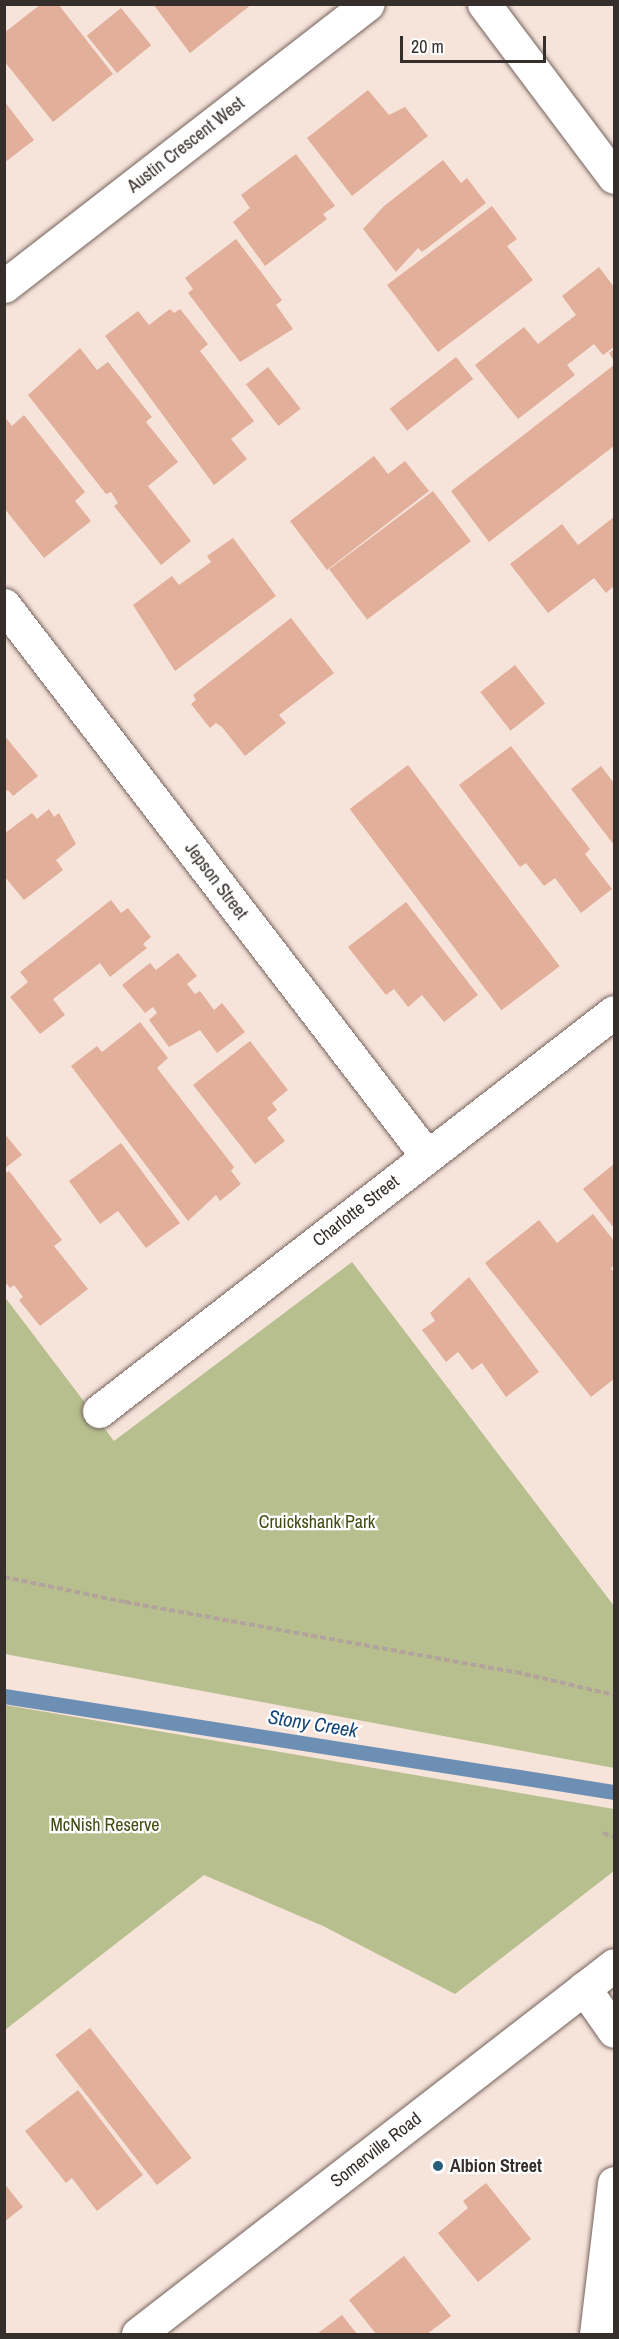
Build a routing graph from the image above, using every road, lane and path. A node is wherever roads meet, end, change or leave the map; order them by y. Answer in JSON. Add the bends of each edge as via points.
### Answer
{"nodes":[{"id":1,"x":367,"y":4,"type":"edge"},
{"id":2,"x":484,"y":4,"type":"edge"},
{"id":3,"x":615,"y":177,"type":"edge"},
{"id":4,"x":4,"y":286,"type":"edge"},
{"id":5,"x":4,"y":605,"type":"edge"},
{"id":6,"x":615,"y":1012,"type":"edge"},
{"id":7,"x":427,"y":1156,"type":"junction"},
{"id":8,"x":99,"y":1412,"type":"dead end"},
{"id":9,"x":4,"y":1576,"type":"edge"},
{"id":10,"x":615,"y":1695,"type":"edge"},
{"id":11,"x":603,"y":1833,"type":"dead end"},
{"id":12,"x":615,"y":1837,"type":"edge"},
{"id":13,"x":615,"y":1965,"type":"edge"},
{"id":14,"x":584,"y":1988,"type":"junction"},
{"id":15,"x":615,"y":2031,"type":"edge"},
{"id":16,"x":615,"y":2182,"type":"edge"},
{"id":17,"x":138,"y":2334,"type":"edge"},
{"id":18,"x":596,"y":2334,"type":"edge"}],
"edges":[{"from":1,"to":4,"type":"street","name":"Austin Crescent West"},
{"from":2,"to":3,"type":"street"},
{"from":5,"to":7,"type":"street","name":"Jepson Street"},
{"from":6,"to":7,"type":"street","name":"Charlotte Street"},
{"from":7,"to":8,"type":"street","name":"Charlotte Street"},
{"from":9,"to":10,"type":"path","via":[[125,1602],[516,1672]]},
{"from":11,"to":12,"type":"path"},
{"from":13,"to":14,"type":"street","name":"Somerville Road"},
{"from":14,"to":15,"type":"street"},
{"from":14,"to":17,"type":"street","name":"Somerville Road"},
{"from":16,"to":18,"type":"street"}]}
